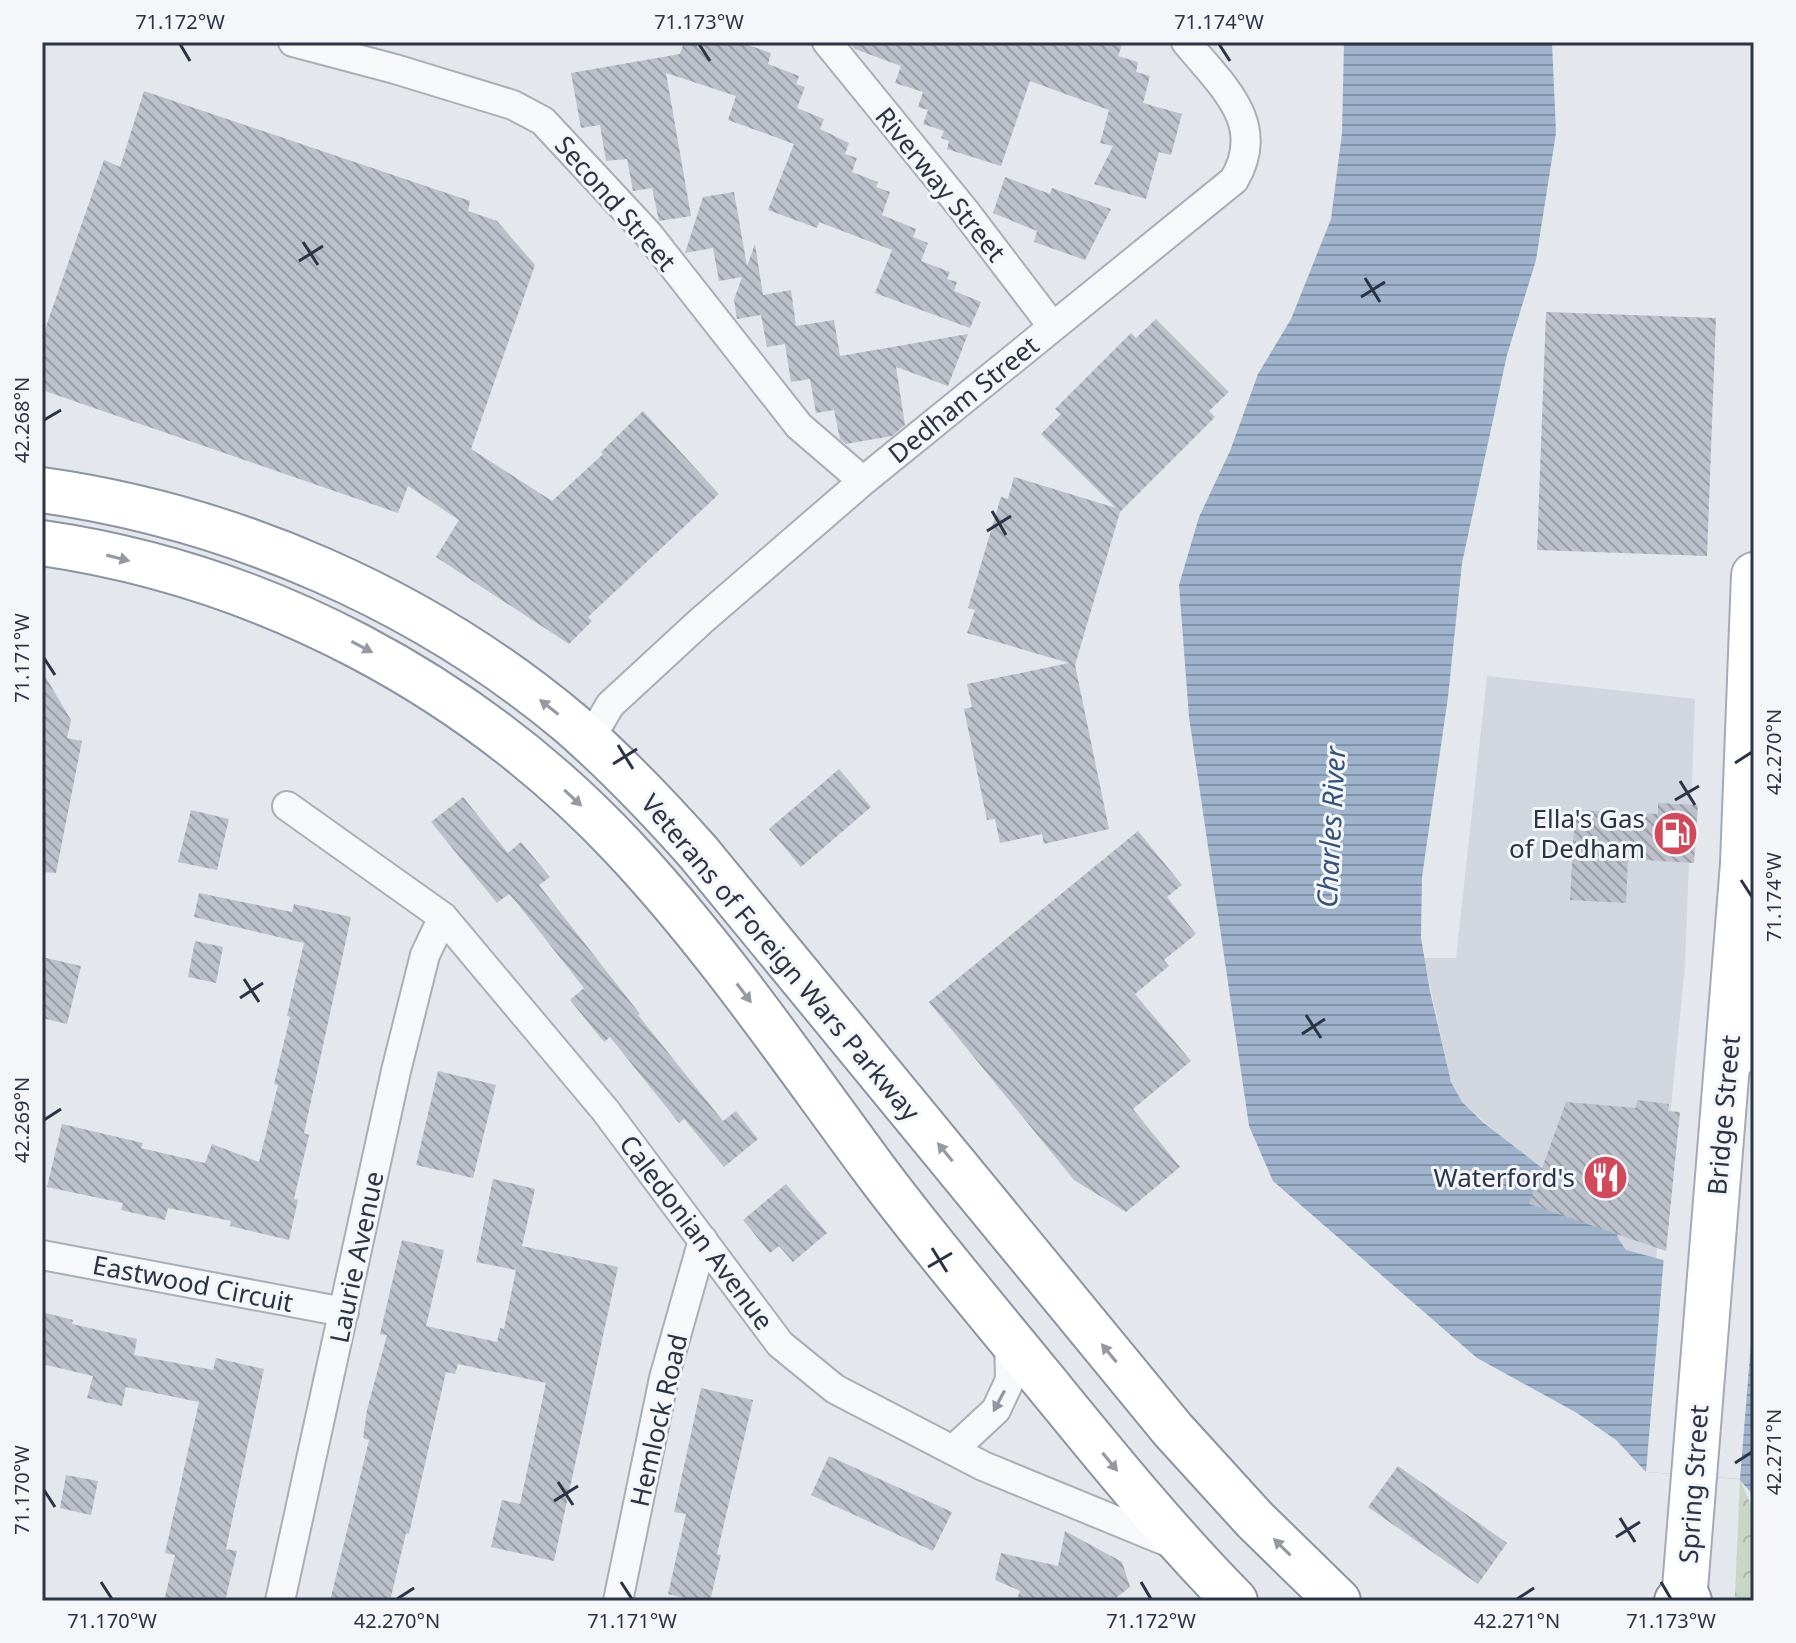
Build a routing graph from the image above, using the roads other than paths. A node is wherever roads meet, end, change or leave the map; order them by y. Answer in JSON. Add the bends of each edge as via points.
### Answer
{"nodes":[{"id":1,"x":293,"y":42,"type":"edge"},
{"id":2,"x":827,"y":42,"type":"edge"},
{"id":3,"x":1186,"y":42,"type":"edge"},
{"id":4,"x":343,"y":47,"type":"edge"},
{"id":5,"x":1053,"y":327,"type":"junction"},
{"id":6,"x":863,"y":481,"type":"junction"},
{"id":7,"x":42,"y":490,"type":"edge"},
{"id":8,"x":42,"y":543,"type":"edge"},
{"id":9,"x":1754,"y":575,"type":"edge"},
{"id":10,"x":589,"y":741,"type":"junction"},
{"id":11,"x":287,"y":806,"type":"dead end"},
{"id":12,"x":443,"y":917,"type":"junction"},
{"id":13,"x":1740,"y":1061,"type":"edge"},
{"id":14,"x":703,"y":1240,"type":"junction"},
{"id":15,"x":42,"y":1255,"type":"edge"},
{"id":16,"x":344,"y":1312,"type":"junction"},
{"id":17,"x":1009,"y":1337,"type":"junction"},
{"id":18,"x":1702,"y":1367,"type":"joint"},
{"id":19,"x":954,"y":1449,"type":"junction"},
{"id":20,"x":1187,"y":1549,"type":"junction"},
{"id":21,"x":1684,"y":1599,"type":"edge"},
{"id":22,"x":280,"y":1601,"type":"edge"},
{"id":23,"x":618,"y":1601,"type":"edge"},
{"id":24,"x":1225,"y":1601,"type":"edge"},
{"id":25,"x":1235,"y":1601,"type":"edge"},
{"id":26,"x":1338,"y":1601,"type":"edge"}],
"edges":[{"from":1,"to":4,"type":"street","name":"Second Street"},
{"from":2,"to":5,"type":"street","name":"Riverway Street"},
{"from":3,"to":5,"type":"street","name":"Dedham Street","via":[[1245,122],[1244,163],[1234,180]]},
{"from":4,"to":6,"type":"street","name":"Second Street","via":[[513,105],[543,121],[648,234],[799,426]]},
{"from":5,"to":6,"type":"street","name":"Dedham Street"},
{"from":6,"to":10,"type":"street","name":"Dedham Street","via":[[610,705]]},
{"from":10,"to":7,"type":"main road","name":"Veterans of Foreign Wars Parkway","one_way":true,"via":[[480,657],[351,583],[191,523]]},
{"from":8,"to":17,"type":"main road","name":"Veterans of Foreign Wars Parkway","one_way":true,"via":[[151,567],[327,629],[438,692],[525,756],[605,828],[683,915],[913,1221]]},
{"from":9,"to":13,"type":"main road","name":"Bridge Street"},
{"from":26,"to":10,"type":"main road","name":"Veterans of Foreign Wars Parkway","one_way":true,"via":[[1173,1430],[720,877]]},
{"from":11,"to":12,"type":"street","name":"Caledonian Avenue"},
{"from":12,"to":14,"type":"street","name":"Caledonian Avenue","via":[[605,1110]]},
{"from":12,"to":16,"type":"street","name":"Laurie Avenue","via":[[425,955]]},
{"from":13,"to":18,"type":"main road","name":"Bridge Street","via":[[1711,1259]]},
{"from":14,"to":19,"type":"street","name":"Caledonian Avenue","via":[[780,1344],[835,1389]]},
{"from":14,"to":23,"type":"street","name":"Hemlock Road","via":[[664,1378]]},
{"from":15,"to":16,"type":"street","name":"Eastwood Circuit"},
{"from":16,"to":22,"type":"street","name":"Laurie Avenue"},
{"from":17,"to":19,"type":"street","one_way":true,"via":[[1010,1380],[996,1410]]},
{"from":17,"to":20,"type":"main road","name":"Veterans of Foreign Wars Parkway","one_way":true},
{"from":18,"to":21,"type":"main road","name":"Spring Street"},
{"from":19,"to":20,"type":"street","name":"Caledonian Avenue","via":[[983,1466]]},
{"from":20,"to":24,"type":"main road"},
{"from":20,"to":25,"type":"main road","name":"Veterans of Foreign Wars Parkway"}]}
